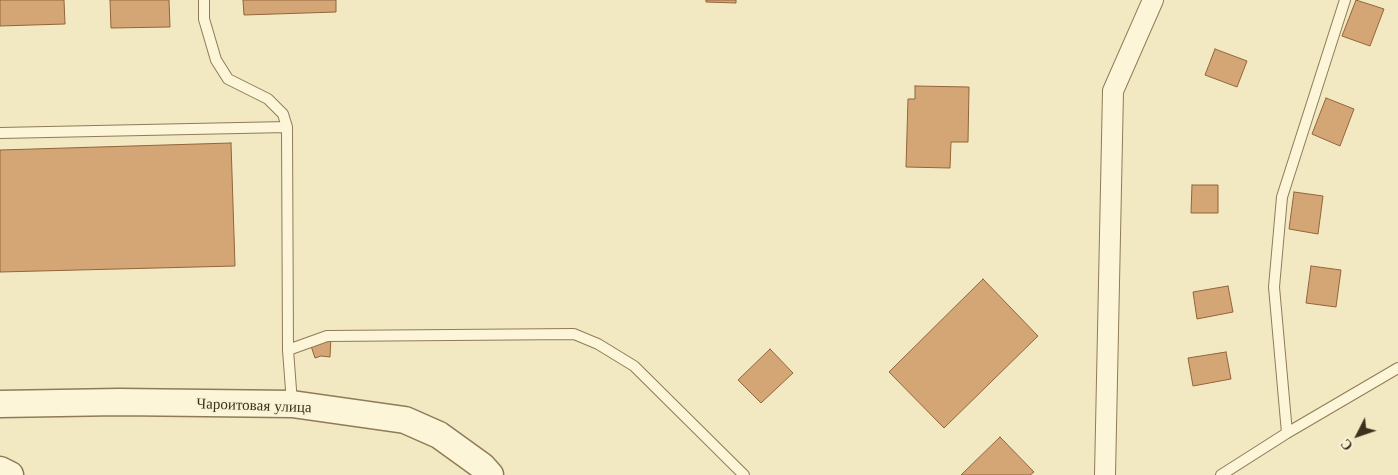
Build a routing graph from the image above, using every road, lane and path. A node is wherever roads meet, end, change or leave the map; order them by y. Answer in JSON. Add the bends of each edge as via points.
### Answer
{"nodes":[{"id":1,"x":204,"y":0,"type":"edge"},
{"id":2,"x":1153,"y":0,"type":"edge"},
{"id":3,"x":1344,"y":0,"type":"edge"},
{"id":4,"x":287,"y":127,"type":"junction"},
{"id":5,"x":0,"y":133,"type":"edge"},
{"id":6,"x":288,"y":350,"type":"junction"},
{"id":7,"x":1398,"y":368,"type":"edge"},
{"id":8,"x":0,"y":404,"type":"edge"},
{"id":9,"x":292,"y":404,"type":"junction"},
{"id":10,"x":1286,"y":433,"type":"junction"},
{"id":11,"x":0,"y":470,"type":"edge"},
{"id":12,"x":10,"y":475,"type":"edge"},
{"id":13,"x":490,"y":475,"type":"edge"},
{"id":14,"x":744,"y":475,"type":"edge"},
{"id":15,"x":1105,"y":475,"type":"edge"},
{"id":16,"x":1221,"y":475,"type":"edge"}],
"edges":[{"from":1,"to":4,"type":"lane","via":[[204,19],[216,60],[228,79],[268,100],[282,114]]},
{"from":2,"to":15,"type":"street","via":[[1113,91]]},
{"from":3,"to":10,"type":"lane","via":[[1282,197],[1274,287]]},
{"from":4,"to":5,"type":"lane"},
{"from":4,"to":6,"type":"lane"},
{"from":6,"to":9,"type":"lane"},
{"from":6,"to":14,"type":"lane","via":[[327,336],[574,334],[634,366]]},
{"from":7,"to":10,"type":"lane"},
{"from":8,"to":9,"type":"street","name":"Чароитовая улица"},
{"from":9,"to":13,"type":"street","name":"Чароитовая улица","via":[[405,420],[439,435]]},
{"from":10,"to":16,"type":"lane"},
{"from":11,"to":12,"type":"street"}]}
